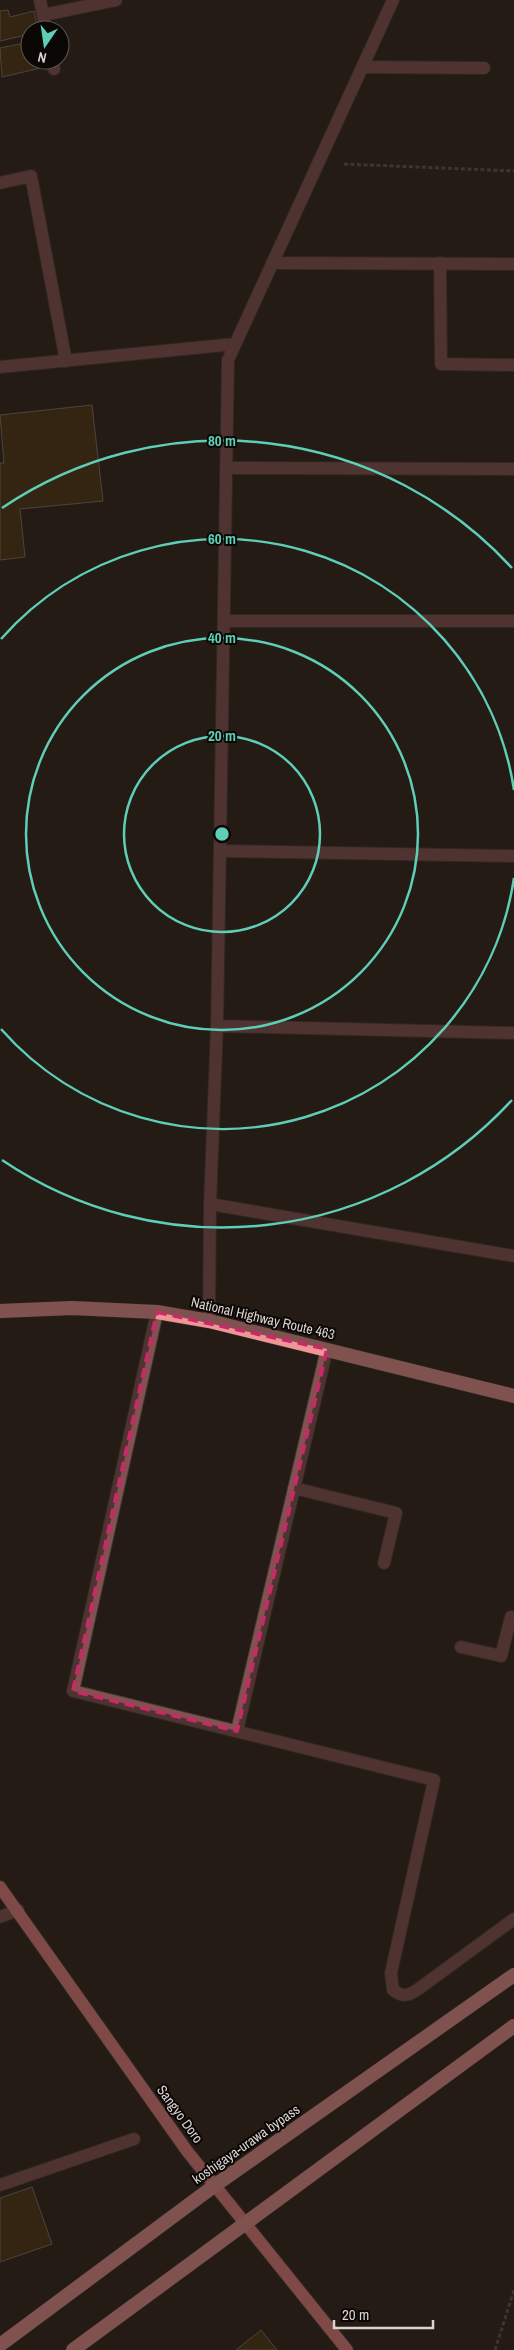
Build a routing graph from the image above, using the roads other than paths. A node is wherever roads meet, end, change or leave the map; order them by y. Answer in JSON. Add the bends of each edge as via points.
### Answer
{"nodes":[{"id":1,"x":40,"y":0,"type":"edge"},
{"id":2,"x":116,"y":0,"type":"edge"},
{"id":3,"x":393,"y":0,"type":"edge"},
{"id":4,"x":43,"y":15,"type":"junction"},
{"id":5,"x":44,"y":20,"type":"edge"},
{"id":6,"x":362,"y":67,"type":"junction"},
{"id":7,"x":484,"y":68,"type":"dead end"},
{"id":8,"x":0,"y":183,"type":"edge"},
{"id":9,"x":272,"y":263,"type":"junction"},
{"id":10,"x":440,"y":263,"type":"junction"},
{"id":11,"x":514,"y":264,"type":"edge"},
{"id":12,"x":235,"y":344,"type":"junction"},
{"id":13,"x":66,"y":362,"type":"junction"},
{"id":14,"x":514,"y":365,"type":"edge"},
{"id":15,"x":0,"y":367,"type":"edge"},
{"id":16,"x":226,"y":468,"type":"junction"},
{"id":17,"x":514,"y":469,"type":"edge"},
{"id":18,"x":224,"y":621,"type":"junction"},
{"id":19,"x":514,"y":622,"type":"edge"},
{"id":20,"x":220,"y":851,"type":"junction"},
{"id":21,"x":514,"y":856,"type":"edge"},
{"id":22,"x":218,"y":1026,"type":"junction"},
{"id":23,"x":514,"y":1033,"type":"edge"},
{"id":24,"x":210,"y":1204,"type":"junction"},
{"id":25,"x":514,"y":1256,"type":"edge"},
{"id":26,"x":0,"y":1310,"type":"edge"},
{"id":27,"x":156,"y":1312,"type":"junction"},
{"id":28,"x":209,"y":1321,"type":"junction"},
{"id":29,"x":327,"y":1349,"type":"junction"},
{"id":30,"x":514,"y":1396,"type":"edge"},
{"id":31,"x":294,"y":1488,"type":"junction"},
{"id":32,"x":384,"y":1564,"type":"dead end"},
{"id":33,"x":514,"y":1618,"type":"edge"},
{"id":34,"x":460,"y":1647,"type":"dead end"},
{"id":35,"x":237,"y":1732,"type":"junction"},
{"id":36,"x":0,"y":1887,"type":"edge"},
{"id":37,"x":18,"y":1910,"type":"junction"},
{"id":38,"x":0,"y":1916,"type":"edge"},
{"id":39,"x":514,"y":1918,"type":"edge"},
{"id":40,"x":514,"y":1975,"type":"edge"},
{"id":41,"x":514,"y":2026,"type":"edge"},
{"id":42,"x":134,"y":2139,"type":"dead end"},
{"id":43,"x":0,"y":2185,"type":"edge"},
{"id":44,"x":214,"y":2186,"type":"junction"},
{"id":45,"x":245,"y":2225,"type":"junction"},
{"id":46,"x":0,"y":2345,"type":"edge"},
{"id":47,"x":73,"y":2350,"type":"edge"},
{"id":48,"x":347,"y":2350,"type":"edge"}],
"edges":[{"from":1,"to":4,"type":"street"},
{"from":2,"to":4,"type":"street"},
{"from":3,"to":6,"type":"street"},
{"from":4,"to":5,"type":"street"},
{"from":6,"to":7,"type":"street"},
{"from":6,"to":9,"type":"street"},
{"from":8,"to":13,"type":"street","via":[[31,176]]},
{"from":9,"to":10,"type":"street"},
{"from":9,"to":12,"type":"street"},
{"from":10,"to":11,"type":"street"},
{"from":10,"to":14,"type":"street","via":[[441,364]]},
{"from":12,"to":13,"type":"street"},
{"from":12,"to":16,"type":"street","via":[[228,360]]},
{"from":13,"to":15,"type":"street"},
{"from":16,"to":17,"type":"street"},
{"from":16,"to":18,"type":"street"},
{"from":18,"to":19,"type":"street"},
{"from":18,"to":20,"type":"street"},
{"from":20,"to":21,"type":"street"},
{"from":20,"to":22,"type":"street"},
{"from":22,"to":23,"type":"street"},
{"from":22,"to":24,"type":"street"},
{"from":24,"to":25,"type":"street"},
{"from":24,"to":28,"type":"street"},
{"from":26,"to":27,"type":"highway","name":"National Highway Route 463","via":[[72,1308]]},
{"from":27,"to":28,"type":"highway","name":"National Highway Route 463"},
{"from":27,"to":35,"type":"street","via":[[73,1691]]},
{"from":28,"to":29,"type":"highway","name":"National Highway Route 463"},
{"from":29,"to":30,"type":"highway","name":"National Highway Route 463"},
{"from":29,"to":31,"type":"street"},
{"from":31,"to":32,"type":"street","via":[[396,1513]]},
{"from":31,"to":35,"type":"street"},
{"from":33,"to":34,"type":"street","via":[[511,1617],[501,1656]]},
{"from":35,"to":39,"type":"street","via":[[434,1780],[391,1973],[393,1990],[399,1995],[417,1990]]},
{"from":36,"to":37,"type":"main road","name":"Sangyo Doro"},
{"from":37,"to":38,"type":"street"},
{"from":37,"to":44,"type":"main road","name":"Sangyo Doro"},
{"from":40,"to":44,"type":"highway","name":"koshigaya-urawa bypass"},
{"from":41,"to":45,"type":"highway"},
{"from":42,"to":43,"type":"street"},
{"from":44,"to":45,"type":"main road","name":"Sangyo Doro"},
{"from":44,"to":46,"type":"highway","name":"koshigaya-urawa bypass"},
{"from":45,"to":47,"type":"highway"},
{"from":45,"to":48,"type":"main road","name":"Sangyo Doro"}]}
